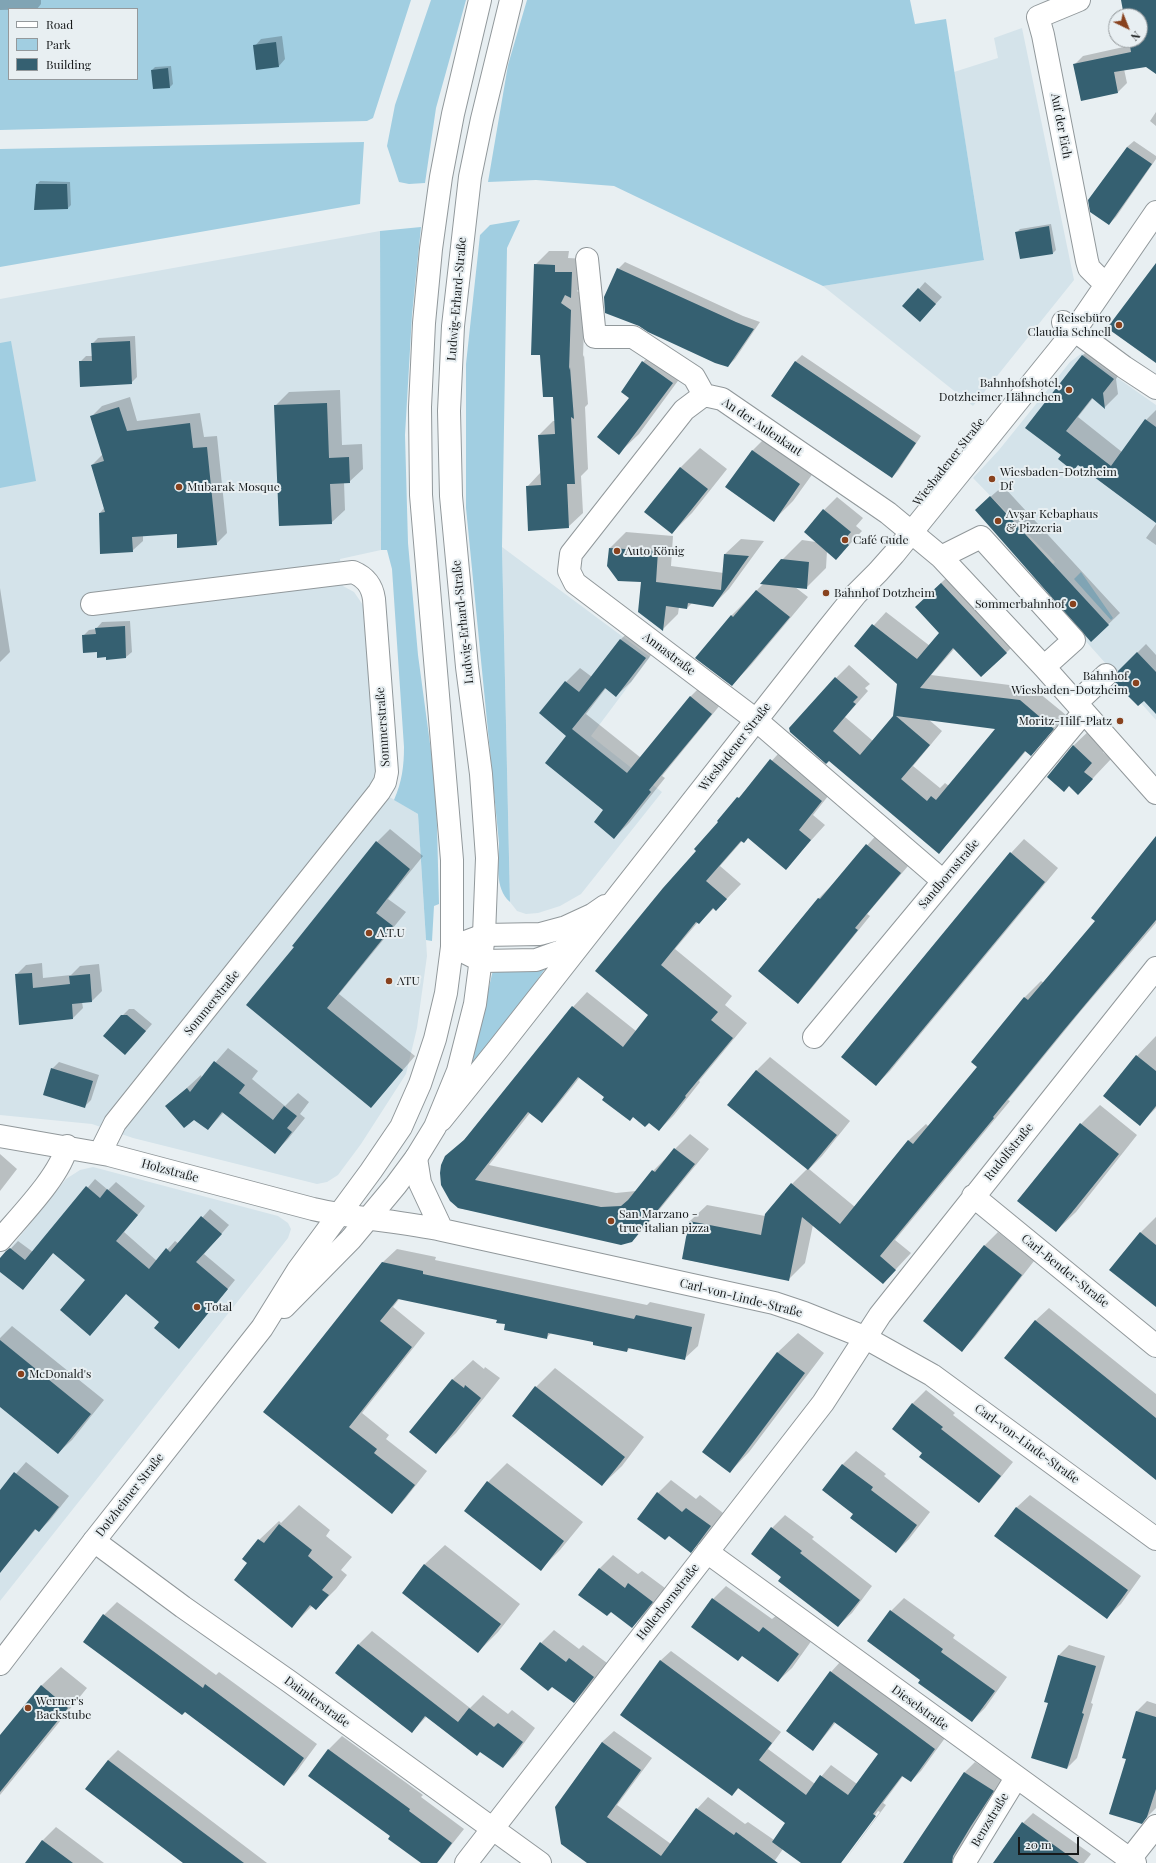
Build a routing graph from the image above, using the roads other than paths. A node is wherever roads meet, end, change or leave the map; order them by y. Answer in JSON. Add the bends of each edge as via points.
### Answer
{"nodes":[{"id":1,"x":480,"y":0,"type":"edge"},
{"id":2,"x":511,"y":0,"type":"edge"},
{"id":3,"x":1079,"y":0,"type":"edge"},
{"id":4,"x":1156,"y":205,"type":"edge"},
{"id":5,"x":1156,"y":212,"type":"edge"},
{"id":6,"x":587,"y":259,"type":"dead end"},
{"id":7,"x":1098,"y":277,"type":"junction"},
{"id":8,"x":1069,"y":326,"type":"junction"},
{"id":9,"x":1156,"y":388,"type":"edge"},
{"id":10,"x":704,"y":395,"type":"junction"},
{"id":11,"x":907,"y":528,"type":"junction"},
{"id":12,"x":941,"y":557,"type":"junction"},
{"id":13,"x":92,"y":604,"type":"dead end"},
{"id":14,"x":1044,"y":667,"type":"junction"},
{"id":15,"x":1106,"y":675,"type":"dead end"},
{"id":16,"x":1080,"y":707,"type":"junction"},
{"id":17,"x":756,"y":720,"type":"junction"},
{"id":18,"x":1156,"y":793,"type":"edge"},
{"id":19,"x":944,"y":881,"type":"junction"},
{"id":20,"x":615,"y":900,"type":"junction"},
{"id":21,"x":484,"y":935,"type":"junction"},
{"id":22,"x":585,"y":938,"type":"junction"},
{"id":23,"x":452,"y":947,"type":"junction"},
{"id":24,"x":482,"y":961,"type":"junction"},
{"id":25,"x":1156,"y":968,"type":"edge"},
{"id":26,"x":814,"y":1037,"type":"dead end"},
{"id":27,"x":435,"y":1127,"type":"junction"},
{"id":28,"x":0,"y":1136,"type":"edge"},
{"id":29,"x":67,"y":1146,"type":"junction"},
{"id":30,"x":100,"y":1153,"type":"junction"},
{"id":31,"x":416,"y":1158,"type":"junction"},
{"id":32,"x":973,"y":1196,"type":"junction"},
{"id":33,"x":338,"y":1215,"type":"junction"},
{"id":34,"x":367,"y":1219,"type":"junction"},
{"id":35,"x":442,"y":1230,"type":"junction"},
{"id":36,"x":0,"y":1240,"type":"edge"},
{"id":37,"x":262,"y":1328,"type":"junction"},
{"id":38,"x":864,"y":1337,"type":"junction"},
{"id":39,"x":1156,"y":1346,"type":"edge"},
{"id":40,"x":1156,"y":1539,"type":"edge"},
{"id":41,"x":94,"y":1541,"type":"junction"},
{"id":42,"x":707,"y":1552,"type":"junction"},
{"id":43,"x":0,"y":1664,"type":"edge"},
{"id":44,"x":1016,"y":1778,"type":"junction"},
{"id":45,"x":1156,"y":1826,"type":"edge"},
{"id":46,"x":492,"y":1829,"type":"junction"},
{"id":47,"x":1132,"y":1861,"type":"edge"},
{"id":48,"x":466,"y":1863,"type":"edge"},
{"id":49,"x":540,"y":1863,"type":"edge"},
{"id":50,"x":964,"y":1863,"type":"edge"}],
"edges":[{"from":1,"to":23,"type":"street","via":[[441,177],[424,323],[420,407],[421,495],[452,860]]},
{"from":2,"to":21,"type":"street","name":"Ludwig-Erhard-Straße","via":[[470,177],[453,326],[449,411],[451,496],[487,858]]},
{"from":3,"to":7,"type":"street","name":"Auf der Eich","via":[[1038,17],[1087,261]]},
{"from":4,"to":7,"type":"street","name":"Wiesbadener Straße"},
{"from":5,"to":8,"type":"street","name":"Wiesbadener Straße"},
{"from":6,"to":10,"type":"street","via":[[595,337],[633,337],[694,377]]},
{"from":7,"to":8,"type":"street","name":"Wiesbadener Straße"},
{"from":8,"to":9,"type":"street"},
{"from":8,"to":11,"type":"street","name":"Wiesbadener Straße","via":[[963,444]]},
{"from":10,"to":11,"type":"street","name":"An der Aulenkaut","via":[[722,399]]},
{"from":10,"to":17,"type":"street","name":"Annastraße","via":[[684,410],[571,554],[569,571],[575,583]]},
{"from":11,"to":12,"type":"street","name":"An der Aulenkaut"},
{"from":11,"to":17,"type":"street","name":"Wiesbadener Straße","via":[[875,559],[856,594]]},
{"from":12,"to":14,"type":"street","name":"An der Aulenkaut"},
{"from":12,"to":14,"type":"street","via":[[981,537],[1074,640]]},
{"from":13,"to":30,"type":"street","name":"Sommerstraße","via":[[353,572],[361,575],[373,590],[387,772],[379,792],[115,1123]]},
{"from":14,"to":16,"type":"street","name":"An der Aulenkaut"},
{"from":15,"to":16,"type":"street","name":"Sandbornstraße"},
{"from":16,"to":18,"type":"street","name":"An der Aulenkaut"},
{"from":16,"to":19,"type":"street","name":"Sandbornstraße"},
{"from":17,"to":19,"type":"street","name":"Annastraße"},
{"from":17,"to":20,"type":"street","name":"Wiesbadener Straße"},
{"from":19,"to":26,"type":"street","name":"Sandbornstraße"},
{"from":20,"to":21,"type":"street","name":"Wiesbadener Straße","via":[[592,915],[546,932]]},
{"from":20,"to":22,"type":"street","name":"Wiesbadener Straße"},
{"from":21,"to":23,"type":"street","name":"Wiesbadener Straße"},
{"from":21,"to":24,"type":"street","name":"Ludwig-Erhard-Straße"},
{"from":22,"to":24,"type":"street","name":"Wiesbadener Straße","via":[[561,951],[536,960]]},
{"from":22,"to":27,"type":"street"},
{"from":23,"to":24,"type":"street","name":"Wiesbadener Straße"},
{"from":23,"to":33,"type":"street","via":[[446,993],[435,1039],[420,1084],[401,1127],[372,1171]]},
{"from":24,"to":27,"type":"street","name":"Ludwig-Erhard-Straße","via":[[475,1004],[458,1071]]},
{"from":25,"to":32,"type":"street","name":"Rudolfstraße"},
{"from":27,"to":31,"type":"street","name":"Ludwig-Erhard-Straße"},
{"from":28,"to":29,"type":"street","name":"Holzstraße"},
{"from":29,"to":30,"type":"street","name":"Holzstraße"},
{"from":29,"to":36,"type":"street","via":[[55,1172]]},
{"from":30,"to":33,"type":"street","name":"Holzstraße"},
{"from":31,"to":34,"type":"street","name":"Ludwig-Erhard-Straße"},
{"from":31,"to":35,"type":"street","via":[[420,1183]]},
{"from":32,"to":38,"type":"street","name":"Rudolfstraße"},
{"from":32,"to":39,"type":"street","name":"Carl-Bender-Straße"},
{"from":33,"to":34,"type":"street","name":"Carl-von-Linde-Straße"},
{"from":33,"to":37,"type":"street","name":"Dotzheimer Straße","via":[[298,1270]]},
{"from":34,"to":35,"type":"street","name":"Carl-von-Linde-Straße"},
{"from":34,"to":37,"type":"street","name":"Dotzheimer Straße"},
{"from":35,"to":38,"type":"street","name":"Carl-von-Linde-Straße","via":[[774,1303]]},
{"from":37,"to":41,"type":"street","name":"Dotzheimer Straße"},
{"from":38,"to":40,"type":"street","name":"Carl-von-Linde-Straße","via":[[932,1375]]},
{"from":38,"to":42,"type":"street","name":"Hollerbornstraße","via":[[823,1403]]},
{"from":41,"to":43,"type":"street","name":"Dotzheimer Straße"},
{"from":41,"to":46,"type":"street","name":"Daimlerstraße"},
{"from":42,"to":44,"type":"street","name":"Dieselstraße"},
{"from":42,"to":46,"type":"street","name":"Hollerbornstraße"},
{"from":44,"to":47,"type":"street","name":"Dieselstraße"},
{"from":44,"to":50,"type":"street","name":"Benzstraße"},
{"from":45,"to":47,"type":"street"},
{"from":46,"to":48,"type":"street","name":"Hollerbornstraße"},
{"from":46,"to":49,"type":"street","name":"Daimlerstraße"}]}
